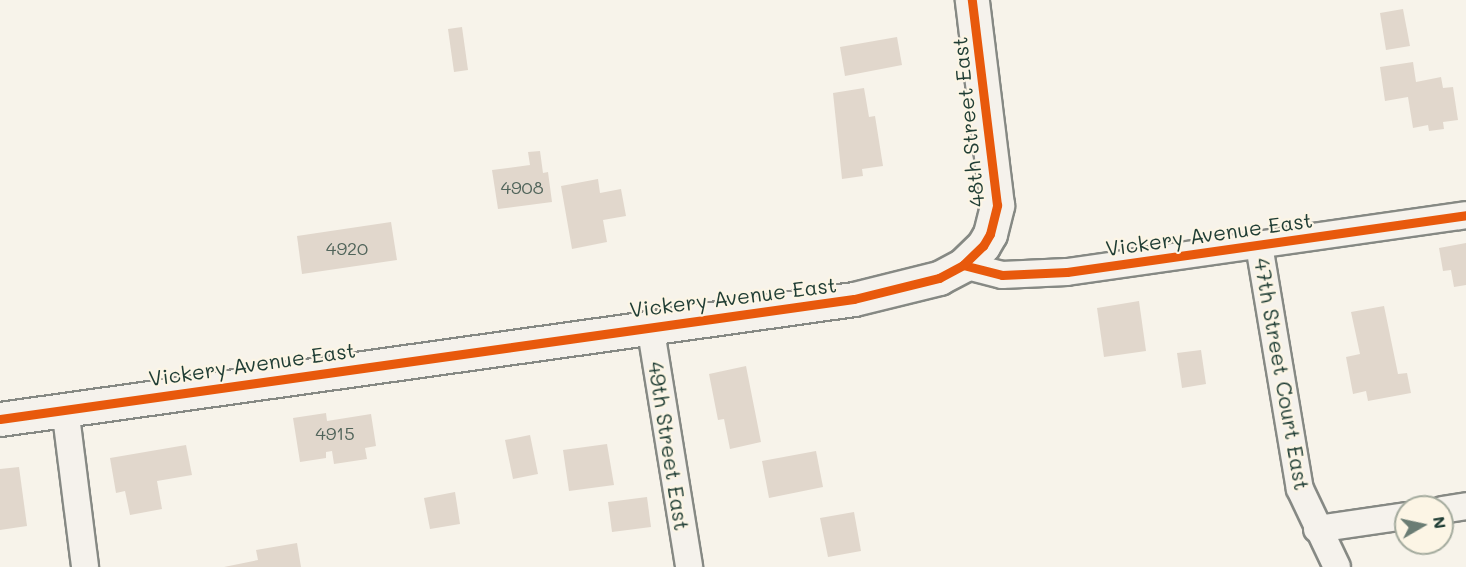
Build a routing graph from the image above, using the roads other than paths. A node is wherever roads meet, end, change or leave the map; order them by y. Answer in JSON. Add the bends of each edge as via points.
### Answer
{"nodes":[{"id":1,"x":972,"y":0,"type":"edge"},
{"id":2,"x":1466,"y":215,"type":"edge"},
{"id":3,"x":1259,"y":245,"type":"junction"},
{"id":4,"x":963,"y":265,"type":"junction"},
{"id":5,"x":650,"y":325,"type":"junction"},
{"id":6,"x":65,"y":408,"type":"junction"},
{"id":7,"x":0,"y":419,"type":"edge"},
{"id":8,"x":1394,"y":518,"type":"edge"},
{"id":9,"x":1317,"y":529,"type":"junction"},
{"id":10,"x":86,"y":567,"type":"edge"},
{"id":11,"x":689,"y":567,"type":"edge"},
{"id":12,"x":1337,"y":567,"type":"edge"}],
"edges":[{"from":1,"to":4,"type":"street","name":"48th Street East","via":[[997,205],[990,234]]},
{"from":2,"to":3,"type":"street","name":"Vickery Avenue East"},
{"from":3,"to":4,"type":"street","name":"Vickery Avenue East","via":[[1025,275],[983,273]]},
{"from":3,"to":9,"type":"street","name":"47th Street Court East","via":[[1300,489]]},
{"from":4,"to":5,"type":"street","name":"Vickery Avenue East","via":[[939,278],[879,295]]},
{"from":5,"to":6,"type":"street","name":"Vickery Avenue East"},
{"from":5,"to":11,"type":"street","name":"49th Street East"},
{"from":6,"to":7,"type":"street","name":"Vickery Avenue East"},
{"from":6,"to":10,"type":"street"},
{"from":8,"to":9,"type":"street"},
{"from":9,"to":12,"type":"street","name":"47th Street Court East"}]}
